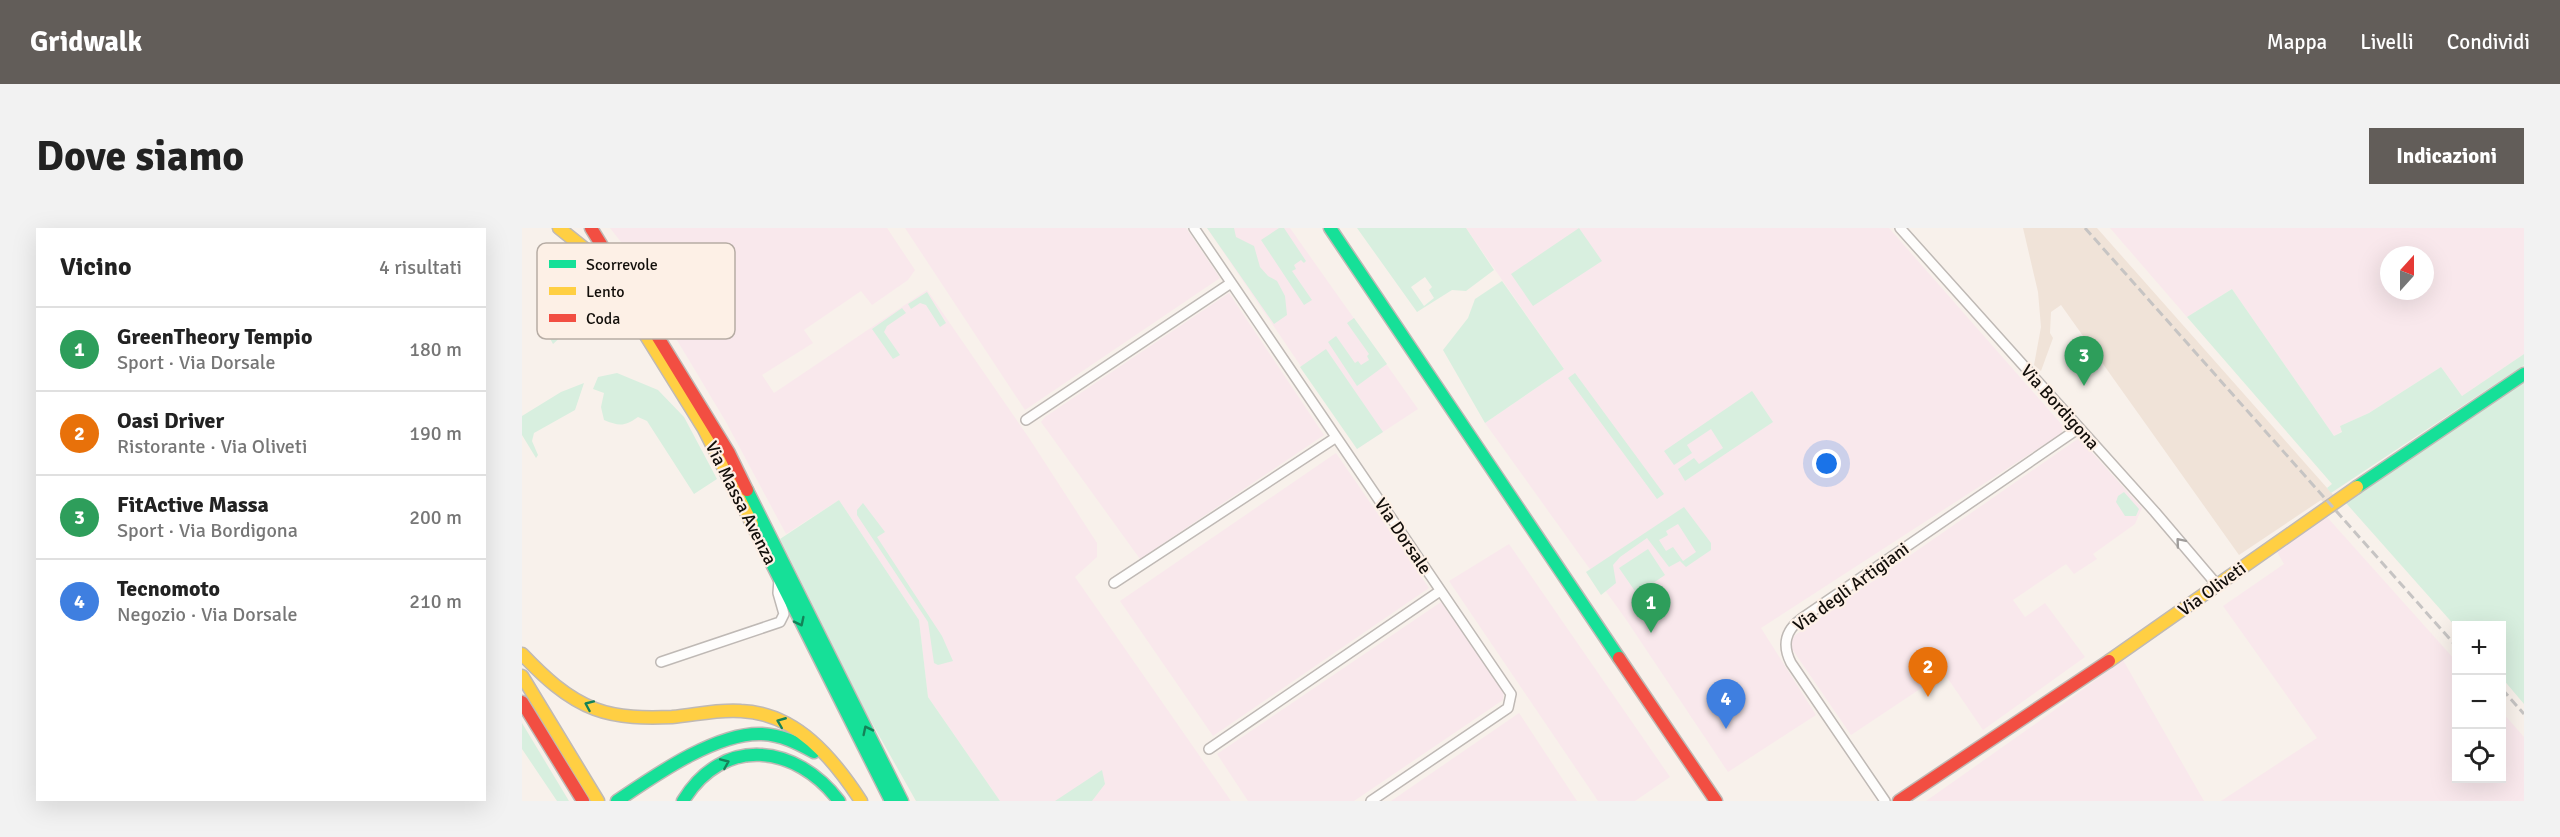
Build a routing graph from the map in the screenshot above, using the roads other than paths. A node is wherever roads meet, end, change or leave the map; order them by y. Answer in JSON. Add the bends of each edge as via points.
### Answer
{"nodes":[{"id":1,"x":559,"y":228,"type":"edge"},
{"id":2,"x":591,"y":228,"type":"edge"},
{"id":3,"x":1194,"y":228,"type":"edge"},
{"id":4,"x":1330,"y":228,"type":"edge"},
{"id":5,"x":1900,"y":228,"type":"edge"},
{"id":6,"x":578,"y":243,"type":"edge"},
{"id":7,"x":600,"y":243,"type":"edge"},
{"id":8,"x":1231,"y":283,"type":"junction"},
{"id":9,"x":649,"y":339,"type":"edge"},
{"id":10,"x":659,"y":339,"type":"edge"},
{"id":11,"x":2524,"y":374,"type":"edge"},
{"id":12,"x":1026,"y":420,"type":"dead end"},
{"id":13,"x":2079,"y":428,"type":"junction"},
{"id":14,"x":1335,"y":438,"type":"junction"},
{"id":15,"x":779,"y":579,"type":"junction"},
{"id":16,"x":1114,"y":583,"type":"dead end"},
{"id":17,"x":2218,"y":586,"type":"junction"},
{"id":18,"x":1440,"y":591,"type":"junction"},
{"id":19,"x":522,"y":654,"type":"edge"},
{"id":20,"x":662,"y":662,"type":"dead end"},
{"id":21,"x":522,"y":676,"type":"edge"},
{"id":22,"x":524,"y":706,"type":"edge"},
{"id":23,"x":1209,"y":749,"type":"dead end"},
{"id":24,"x":820,"y":756,"type":"junction"},
{"id":25,"x":842,"y":771,"type":"junction"},
{"id":26,"x":573,"y":801,"type":"edge"},
{"id":27,"x":583,"y":801,"type":"edge"},
{"id":28,"x":598,"y":801,"type":"edge"},
{"id":29,"x":617,"y":801,"type":"edge"},
{"id":30,"x":683,"y":801,"type":"edge"},
{"id":31,"x":839,"y":801,"type":"edge"},
{"id":32,"x":845,"y":801,"type":"edge"},
{"id":33,"x":861,"y":801,"type":"edge"},
{"id":34,"x":891,"y":801,"type":"edge"},
{"id":35,"x":902,"y":801,"type":"edge"},
{"id":36,"x":1371,"y":801,"type":"edge"},
{"id":37,"x":1716,"y":801,"type":"edge"},
{"id":38,"x":1885,"y":801,"type":"edge"},
{"id":39,"x":1899,"y":801,"type":"edge"}],
"edges":[{"from":1,"to":6,"type":"main road","name":"Via Massa Avenza"},
{"from":7,"to":2,"type":"main road","name":"Via Massa Avenza","one_way":true},
{"from":3,"to":8,"type":"street","name":"Via Dorsale"},
{"from":4,"to":37,"type":"main road"},
{"from":5,"to":13,"type":"street","name":"Via Bordigona"},
{"from":8,"to":12,"type":"street"},
{"from":8,"to":14,"type":"street","name":"Via Dorsale"},
{"from":9,"to":15,"type":"main road","name":"Via Massa Avenza","via":[[704,429]]},
{"from":35,"to":10,"type":"main road","name":"Via Massa Avenza","one_way":true,"via":[[729,453]]},
{"from":11,"to":17,"type":"main road","name":"Via Oliveti"},
{"from":17,"to":13,"type":"street","name":"Via Bordigona","one_way":true},
{"from":13,"to":38,"type":"street","name":"Via degli Artigiani","via":[[1801,619],[1787,634],[1785,644],[1791,663]]},
{"from":14,"to":16,"type":"street"},
{"from":14,"to":18,"type":"street","name":"Via Dorsale"},
{"from":15,"to":20,"type":"street","via":[[784,614],[780,622]]},
{"from":15,"to":34,"type":"main road","name":"Via Massa Avenza","one_way":true},
{"from":17,"to":39,"type":"main road","name":"Via Oliveti"},
{"from":18,"to":23,"type":"street"},
{"from":18,"to":36,"type":"street","name":"Via Dorsale","via":[[1511,693],[1511,701],[1508,708]]},
{"from":25,"to":19,"type":"main road","one_way":true,"via":[[800,731],[745,711],[658,718],[596,709],[553,685]]},
{"from":21,"to":28,"type":"main road"},
{"from":22,"to":26,"type":"main road"},
{"from":22,"to":27,"type":"main road"},
{"from":24,"to":25,"type":"main road"},
{"from":24,"to":29,"type":"main road","via":[[801,743],[776,735],[725,739]]},
{"from":24,"to":32,"type":"main road","via":[[838,779]]},
{"from":25,"to":33,"type":"main road"},
{"from":30,"to":31,"type":"main road","one_way":true,"via":[[704,774],[727,760],[758,754],[789,760],[810,770]]}]}
